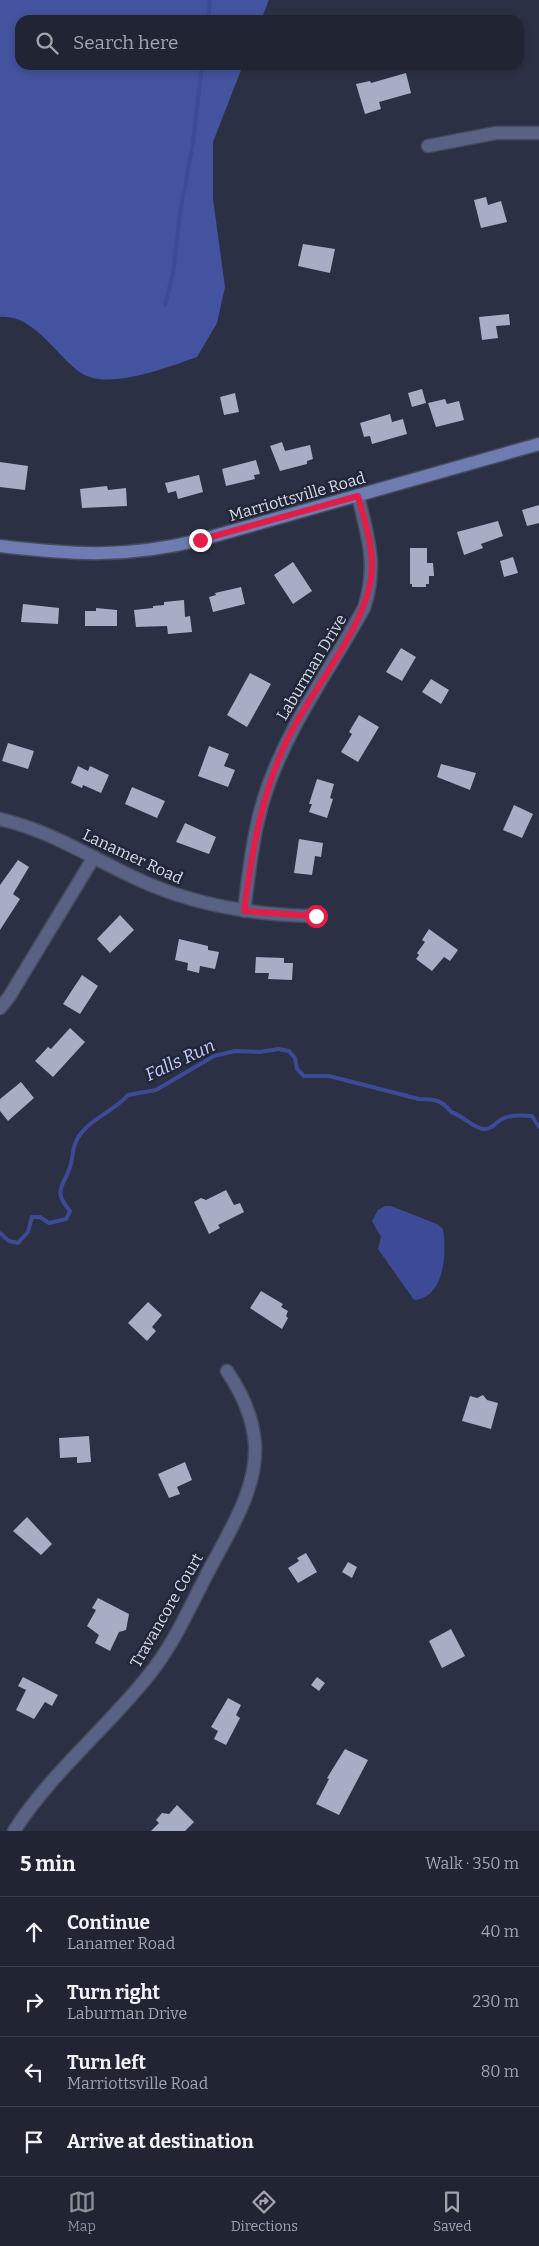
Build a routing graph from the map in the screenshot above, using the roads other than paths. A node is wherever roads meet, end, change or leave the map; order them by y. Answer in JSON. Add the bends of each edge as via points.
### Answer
{"nodes":[{"id":1,"x":539,"y":133,"type":"edge"},
{"id":2,"x":428,"y":146,"type":"dead end"},
{"id":3,"x":539,"y":444,"type":"edge"},
{"id":4,"x":358,"y":496,"type":"junction"},
{"id":5,"x":0,"y":546,"type":"edge"},
{"id":6,"x":0,"y":819,"type":"edge"},
{"id":7,"x":94,"y":858,"type":"junction"},
{"id":8,"x":244,"y":911,"type":"junction"},
{"id":9,"x":316,"y":916,"type":"dead end"},
{"id":10,"x":0,"y":1008,"type":"edge"},
{"id":11,"x":227,"y":1371,"type":"dead end"},
{"id":12,"x":14,"y":1831,"type":"edge"}],
"edges":[{"from":1,"to":2,"type":"street","via":[[496,133]]},
{"from":3,"to":4,"type":"main road","name":"Marriottsville Road"},
{"from":4,"to":5,"type":"main road","name":"Marriottsville Road","via":[[146,552],[80,555]]},
{"from":4,"to":8,"type":"street","name":"Laburman Drive","via":[[370,544],[371,588],[364,608],[298,718],[274,768],[255,832]]},
{"from":6,"to":7,"type":"street","name":"Lanamer Road","via":[[53,835]]},
{"from":7,"to":8,"type":"street","name":"Lanamer Road","via":[[172,893]]},
{"from":7,"to":10,"type":"street"},
{"from":8,"to":9,"type":"street","name":"Lanamer Road"},
{"from":11,"to":12,"type":"street","name":"Travancore Court","via":[[246,1403],[255,1444],[251,1479],[234,1520],[184,1618],[150,1675],[35,1802]]}]}
